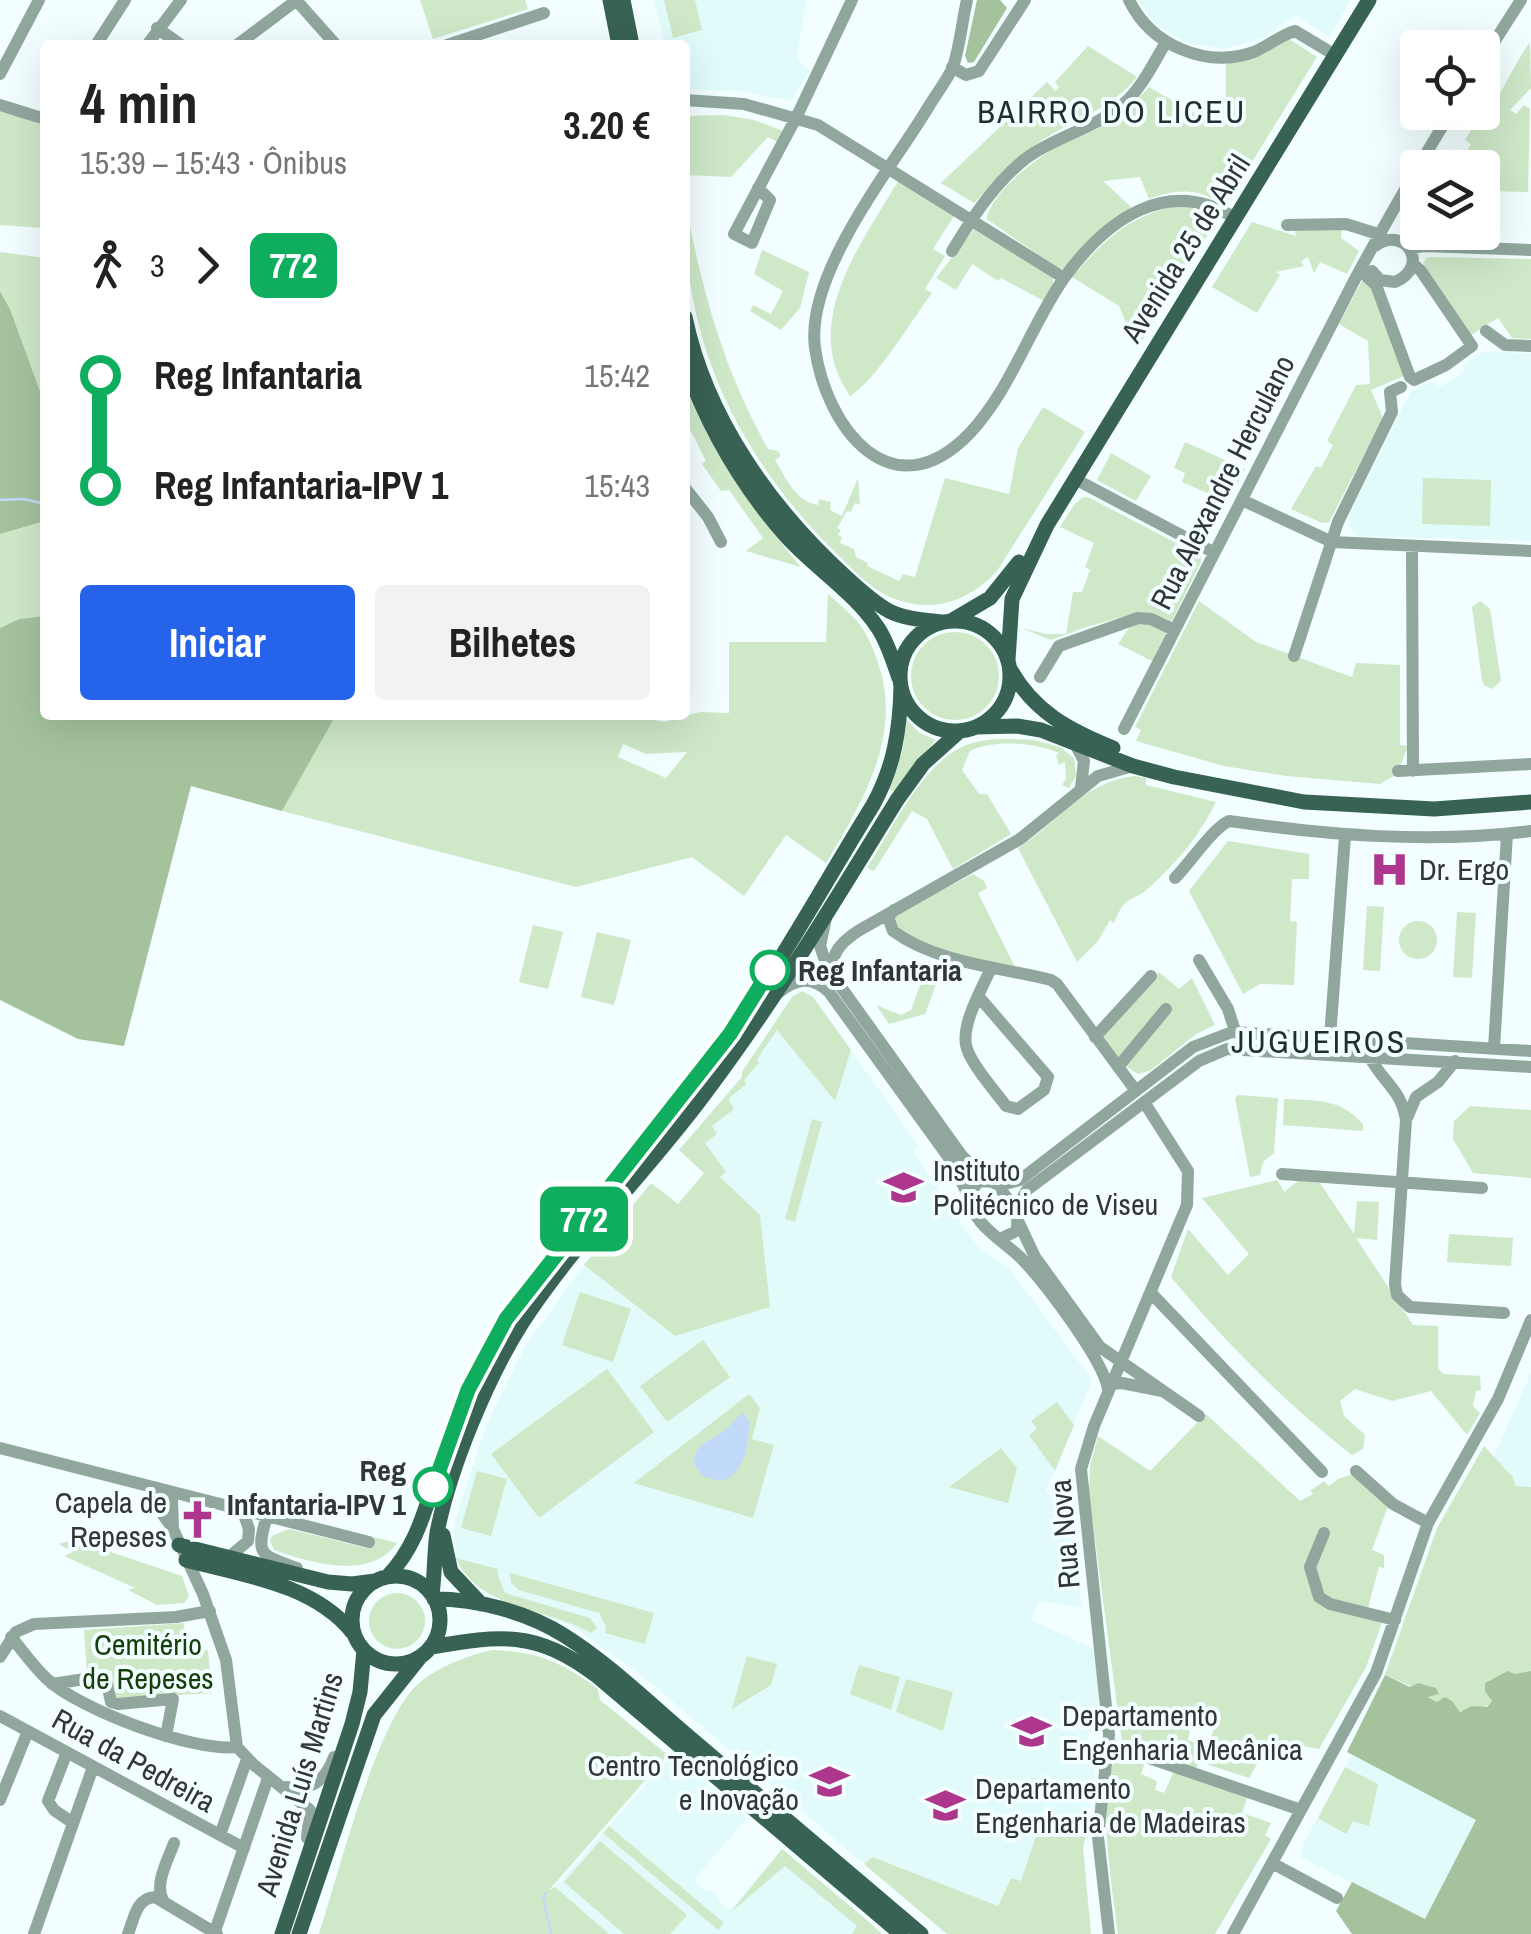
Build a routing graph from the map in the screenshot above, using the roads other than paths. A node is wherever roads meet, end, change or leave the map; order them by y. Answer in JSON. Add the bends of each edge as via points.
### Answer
{"nodes":[{"id":1,"x":39,"y":0,"type":"edge"},
{"id":2,"x":125,"y":0,"type":"edge"},
{"id":3,"x":181,"y":0,"type":"edge"},
{"id":4,"x":297,"y":0,"type":"edge"},
{"id":5,"x":610,"y":0,"type":"edge"},
{"id":6,"x":624,"y":0,"type":"edge"},
{"id":7,"x":852,"y":0,"type":"edge"},
{"id":8,"x":967,"y":0,"type":"edge"},
{"id":9,"x":1128,"y":0,"type":"edge"},
{"id":10,"x":1369,"y":0,"type":"edge"},
{"id":11,"x":1521,"y":0,"type":"edge"},
{"id":12,"x":1021,"y":2,"type":"edge"},
{"id":13,"x":544,"y":13,"type":"dead end"},
{"id":14,"x":157,"y":28,"type":"junction"},
{"id":15,"x":1500,"y":33,"type":"edge"},
{"id":16,"x":99,"y":40,"type":"edge"},
{"id":17,"x":149,"y":40,"type":"edge"},
{"id":18,"x":174,"y":40,"type":"edge"},
{"id":19,"x":245,"y":40,"type":"edge"},
{"id":20,"x":332,"y":40,"type":"edge"},
{"id":21,"x":462,"y":40,"type":"edge"},
{"id":22,"x":618,"y":40,"type":"edge"},
{"id":23,"x":631,"y":40,"type":"edge"},
{"id":24,"x":1166,"y":42,"type":"junction"},
{"id":25,"x":1335,"y":55,"type":"junction"},
{"id":26,"x":952,"y":67,"type":"junction"},
{"id":27,"x":0,"y":74,"type":"edge"},
{"id":28,"x":690,"y":100,"type":"edge"},
{"id":29,"x":0,"y":105,"type":"edge"},
{"id":30,"x":796,"y":116,"type":"junction"},
{"id":31,"x":40,"y":117,"type":"edge"},
{"id":32,"x":1440,"y":130,"type":"edge"},
{"id":33,"x":892,"y":168,"type":"junction"},
{"id":34,"x":758,"y":188,"type":"dead end"},
{"id":35,"x":972,"y":218,"type":"junction"},
{"id":36,"x":1236,"y":218,"type":"junction"},
{"id":37,"x":1287,"y":225,"type":"dead end"},
{"id":38,"x":1376,"y":240,"type":"junction"},
{"id":39,"x":1400,"y":242,"type":"edge"},
{"id":40,"x":1500,"y":249,"type":"edge"},
{"id":41,"x":1410,"y":250,"type":"edge"},
{"id":42,"x":1531,"y":250,"type":"edge"},
{"id":43,"x":952,"y":251,"type":"dead end"},
{"id":44,"x":1369,"y":260,"type":"junction"},
{"id":45,"x":1413,"y":264,"type":"junction"},
{"id":46,"x":1064,"y":278,"type":"junction"},
{"id":47,"x":1368,"y":279,"type":"junction"},
{"id":48,"x":1486,"y":330,"type":"dead end"},
{"id":49,"x":690,"y":333,"type":"edge"},
{"id":50,"x":1531,"y":346,"type":"edge"},
{"id":51,"x":690,"y":376,"type":"edge"},
{"id":52,"x":1402,"y":387,"type":"dead end"},
{"id":53,"x":1075,"y":479,"type":"junction"},
{"id":54,"x":690,"y":494,"type":"edge"},
{"id":55,"x":1242,"y":500,"type":"junction"},
{"id":56,"x":1047,"y":525,"type":"junction"},
{"id":57,"x":722,"y":542,"type":"dead end"},
{"id":58,"x":1332,"y":542,"type":"junction"},
{"id":59,"x":1412,"y":548,"type":"junction"},
{"id":60,"x":1213,"y":552,"type":"junction"},
{"id":61,"x":1531,"y":552,"type":"edge"},
{"id":62,"x":946,"y":622,"type":"junction"},
{"id":63,"x":1174,"y":630,"type":"junction"},
{"id":64,"x":1294,"y":656,"type":"dead end"},
{"id":65,"x":1009,"y":664,"type":"junction"},
{"id":66,"x":1040,"y":678,"type":"dead end"},
{"id":67,"x":900,"y":682,"type":"junction"},
{"id":68,"x":968,"y":729,"type":"junction"},
{"id":69,"x":1124,"y":729,"type":"dead end"},
{"id":70,"x":1074,"y":744,"type":"junction"},
{"id":71,"x":1531,"y":764,"type":"edge"},
{"id":72,"x":1133,"y":766,"type":"junction"},
{"id":73,"x":1531,"y":792,"type":"edge"},
{"id":74,"x":1080,"y":793,"type":"junction"},
{"id":75,"x":1531,"y":802,"type":"edge"},
{"id":76,"x":1531,"y":831,"type":"edge"},
{"id":77,"x":1507,"y":834,"type":"junction"},
{"id":78,"x":1345,"y":836,"type":"junction"},
{"id":79,"x":1175,"y":878,"type":"dead end"},
{"id":80,"x":894,"y":910,"type":"junction"},
{"id":81,"x":828,"y":911,"type":"junction"},
{"id":82,"x":1199,"y":960,"type":"dead end"},
{"id":83,"x":991,"y":968,"type":"junction"},
{"id":84,"x":832,"y":975,"type":"junction"},
{"id":85,"x":1151,"y":976,"type":"dead end"},
{"id":86,"x":776,"y":994,"type":"junction"},
{"id":87,"x":979,"y":998,"type":"junction"},
{"id":88,"x":1166,"y":1009,"type":"dead end"},
{"id":89,"x":1235,"y":1031,"type":"junction"},
{"id":90,"x":1094,"y":1037,"type":"junction"},
{"id":91,"x":1330,"y":1037,"type":"junction"},
{"id":92,"x":1494,"y":1048,"type":"junction"},
{"id":93,"x":1531,"y":1050,"type":"edge"},
{"id":94,"x":1369,"y":1056,"type":"junction"},
{"id":95,"x":1455,"y":1062,"type":"junction"},
{"id":96,"x":1531,"y":1066,"type":"edge"},
{"id":97,"x":1118,"y":1068,"type":"junction"},
{"id":98,"x":1380,"y":1076,"type":"junction"},
{"id":99,"x":1438,"y":1082,"type":"junction"},
{"id":100,"x":1140,"y":1096,"type":"junction"},
{"id":101,"x":1406,"y":1120,"type":"junction"},
{"id":102,"x":1282,"y":1174,"type":"dead end"},
{"id":103,"x":1402,"y":1182,"type":"junction"},
{"id":104,"x":992,"y":1183,"type":"junction"},
{"id":105,"x":1482,"y":1188,"type":"dead end"},
{"id":106,"x":968,"y":1196,"type":"junction"},
{"id":107,"x":1017,"y":1215,"type":"junction"},
{"id":108,"x":1000,"y":1239,"type":"junction"},
{"id":109,"x":1151,"y":1293,"type":"junction"},
{"id":110,"x":1504,"y":1313,"type":"dead end"},
{"id":111,"x":1531,"y":1320,"type":"edge"},
{"id":112,"x":1526,"y":1343,"type":"edge"},
{"id":113,"x":1122,"y":1362,"type":"junction"},
{"id":114,"x":1110,"y":1388,"type":"junction"},
{"id":115,"x":1169,"y":1393,"type":"junction"},
{"id":116,"x":1199,"y":1416,"type":"dead end"},
{"id":117,"x":0,"y":1448,"type":"edge"},
{"id":118,"x":1356,"y":1470,"type":"dead end"},
{"id":119,"x":1322,"y":1472,"type":"dead end"},
{"id":120,"x":162,"y":1490,"type":"junction"},
{"id":121,"x":242,"y":1509,"type":"junction"},
{"id":122,"x":267,"y":1516,"type":"junction"},
{"id":123,"x":440,"y":1522,"type":"junction"},
{"id":124,"x":1428,"y":1523,"type":"junction"},
{"id":125,"x":1324,"y":1532,"type":"dead end"},
{"id":126,"x":369,"y":1542,"type":"dead end"},
{"id":127,"x":181,"y":1547,"type":"junction"},
{"id":128,"x":227,"y":1563,"type":"junction"},
{"id":129,"x":260,"y":1565,"type":"junction"},
{"id":130,"x":311,"y":1578,"type":"junction"},
{"id":131,"x":381,"y":1579,"type":"junction"},
{"id":132,"x":204,"y":1594,"type":"junction"},
{"id":133,"x":433,"y":1596,"type":"junction"},
{"id":134,"x":481,"y":1604,"type":"junction"},
{"id":135,"x":210,"y":1611,"type":"junction"},
{"id":136,"x":1395,"y":1620,"type":"junction"},
{"id":137,"x":11,"y":1637,"type":"junction"},
{"id":138,"x":360,"y":1644,"type":"junction"},
{"id":139,"x":426,"y":1651,"type":"junction"},
{"id":140,"x":0,"y":1657,"type":"edge"},
{"id":141,"x":52,"y":1684,"type":"junction"},
{"id":142,"x":0,"y":1716,"type":"edge"},
{"id":143,"x":350,"y":1730,"type":"junction"},
{"id":144,"x":28,"y":1731,"type":"junction"},
{"id":145,"x":166,"y":1736,"type":"junction"},
{"id":146,"x":1108,"y":1744,"type":"junction"},
{"id":147,"x":238,"y":1747,"type":"junction"},
{"id":148,"x":66,"y":1752,"type":"junction"},
{"id":149,"x":247,"y":1759,"type":"junction"},
{"id":150,"x":94,"y":1766,"type":"junction"},
{"id":151,"x":268,"y":1778,"type":"junction"},
{"id":152,"x":284,"y":1787,"type":"junction"},
{"id":153,"x":0,"y":1800,"type":"edge"},
{"id":154,"x":1301,"y":1810,"type":"junction"},
{"id":155,"x":73,"y":1823,"type":"junction"},
{"id":156,"x":220,"y":1835,"type":"junction"},
{"id":157,"x":174,"y":1843,"type":"dead end"},
{"id":158,"x":244,"y":1848,"type":"junction"},
{"id":159,"x":1272,"y":1863,"type":"junction"},
{"id":160,"x":304,"y":1870,"type":"junction"},
{"id":161,"x":1337,"y":1898,"type":"dead end"},
{"id":162,"x":162,"y":1900,"type":"junction"},
{"id":163,"x":34,"y":1934,"type":"edge"},
{"id":164,"x":128,"y":1934,"type":"edge"},
{"id":165,"x":215,"y":1934,"type":"edge"},
{"id":166,"x":282,"y":1934,"type":"edge"},
{"id":167,"x":299,"y":1934,"type":"edge"},
{"id":168,"x":901,"y":1934,"type":"edge"},
{"id":169,"x":922,"y":1934,"type":"edge"},
{"id":170,"x":1108,"y":1934,"type":"edge"},
{"id":171,"x":1233,"y":1934,"type":"edge"}],
"edges":[{"from":1,"to":27,"type":"street"},
{"from":2,"to":16,"type":"street"},
{"from":3,"to":14,"type":"street"},
{"from":4,"to":19,"type":"street"},
{"from":4,"to":20,"type":"street"},
{"from":5,"to":22,"type":"main road"},
{"from":6,"to":23,"type":"main road"},
{"from":7,"to":30,"type":"street"},
{"from":8,"to":26,"type":"street"},
{"from":9,"to":24,"type":"street"},
{"from":10,"to":25,"type":"main road","name":"Avenida 25 de Abril"},
{"from":11,"to":15,"type":"street"},
{"from":12,"to":26,"type":"street","via":[[979,71],[966,75]]},
{"from":13,"to":21,"type":"street"},
{"from":14,"to":17,"type":"street"},
{"from":14,"to":18,"type":"street"},
{"from":24,"to":25,"type":"street","via":[[1197,55],[1232,57],[1296,31]]},
{"from":24,"to":35,"type":"street","via":[[1119,108],[1023,161]]},
{"from":25,"to":36,"type":"main road","name":"Avenida 25 de Abril"},
{"from":26,"to":33,"type":"street"},
{"from":28,"to":30,"type":"street"},
{"from":29,"to":31,"type":"street"},
{"from":30,"to":33,"type":"street"},
{"from":30,"to":34,"type":"street"},
{"from":32,"to":38,"type":"street"},
{"from":33,"to":35,"type":"street"},
{"from":33,"to":46,"type":"street","via":[[835,258],[815,320],[828,394],[871,456],[915,464],[962,440],[997,396]]},
{"from":35,"to":43,"type":"street"},
{"from":35,"to":46,"type":"street"},
{"from":36,"to":46,"type":"street","via":[[1196,200],[1157,202],[1116,226]]},
{"from":36,"to":53,"type":"main road","name":"Avenida 25 de Abril"},
{"from":37,"to":38,"type":"street","via":[[1346,224]]},
{"from":38,"to":39,"type":"street"},
{"from":38,"to":44,"type":"street","name":"Rua Alexandre Herculano"},
{"from":40,"to":42,"type":"street"},
{"from":41,"to":45,"type":"street"},
{"from":44,"to":47,"type":"street","name":"Rua Alexandre Herculano"},
{"from":44,"to":47,"type":"street"},
{"from":45,"to":47,"type":"street","via":[[1396,282]]},
{"from":45,"to":47,"type":"street","via":[[1472,345],[1421,378],[1410,377]]},
{"from":47,"to":55,"type":"street","name":"Rua Alexandre Herculano"},
{"from":48,"to":50,"type":"street","via":[[1505,345]]},
{"from":49,"to":62,"type":"main road","via":[[730,434],[781,510],[822,556],[890,611]]},
{"from":51,"to":67,"type":"main road","via":[[742,478],[789,540],[870,618]]},
{"from":52,"to":58,"type":"street","via":[[1390,392],[1392,412]]},
{"from":53,"to":56,"type":"main road","name":"Avenida 25 de Abril"},
{"from":53,"to":60,"type":"street"},
{"from":54,"to":57,"type":"street"},
{"from":55,"to":58,"type":"street"},
{"from":55,"to":60,"type":"street","name":"Rua Alexandre Herculano"},
{"from":56,"to":62,"type":"main road","name":"Avenida 25 de Abril","via":[[1004,585]]},
{"from":56,"to":65,"type":"main road","name":"Avenida 25 de Abril","via":[[1012,599]]},
{"from":58,"to":59,"type":"street"},
{"from":58,"to":64,"type":"street"},
{"from":59,"to":61,"type":"street"},
{"from":59,"to":71,"type":"street","via":[[1406,771]]},
{"from":60,"to":63,"type":"street","name":"Rua Alexandre Herculano"},
{"from":62,"to":65,"type":"main road","via":[[979,626],[994,636]]},
{"from":62,"to":67,"type":"main road","via":[[906,650]]},
{"from":63,"to":66,"type":"street","via":[[1138,618],[1059,646]]},
{"from":63,"to":69,"type":"street","name":"Rua Alexandre Herculano"},
{"from":65,"to":68,"type":"main road","via":[[1005,701]]},
{"from":65,"to":73,"type":"main road","via":[[1036,706],[1070,729],[1150,761],[1226,780],[1397,799]]},
{"from":67,"to":68,"type":"main road","via":[[916,715],[931,726]]},
{"from":67,"to":131,"type":"main road","via":[[899,732],[873,805],[730,1034],[506,1319],[468,1390],[418,1533],[403,1561]]},
{"from":68,"to":70,"type":"main road","via":[[1028,728]]},
{"from":68,"to":81,"type":"main road","via":[[923,764]]},
{"from":70,"to":72,"type":"main road"},
{"from":70,"to":74,"type":"street","via":[[1084,761]]},
{"from":72,"to":74,"type":"street","via":[[1098,776]]},
{"from":72,"to":75,"type":"main road","via":[[1249,794],[1336,805],[1434,809]]},
{"from":74,"to":80,"type":"street","via":[[1020,839]]},
{"from":76,"to":77,"type":"street"},
{"from":77,"to":78,"type":"street"},
{"from":77,"to":92,"type":"street"},
{"from":78,"to":79,"type":"street","via":[[1226,821]]},
{"from":78,"to":91,"type":"street"},
{"from":80,"to":83,"type":"street","name":"Rua Nova","via":[[888,918],[898,935]]},
{"from":80,"to":84,"type":"street","via":[[837,948]]},
{"from":81,"to":84,"type":"street","via":[[820,946]]},
{"from":81,"to":86,"type":"main road"},
{"from":82,"to":89,"type":"street"},
{"from":83,"to":87,"type":"street"},
{"from":83,"to":90,"type":"street","name":"Rua Nova","via":[[1058,984]]},
{"from":84,"to":104,"type":"street","via":[[965,1160]]},
{"from":85,"to":90,"type":"street"},
{"from":86,"to":106,"type":"street","via":[[799,980],[829,992],[952,1162]]},
{"from":86,"to":123,"type":"main road","via":[[674,1136],[521,1325],[473,1424]]},
{"from":87,"to":87,"type":"street","via":[[966,1047],[1006,1106],[1018,1109],[1044,1090],[1048,1077]]},
{"from":88,"to":97,"type":"street"},
{"from":89,"to":91,"type":"street"},
{"from":89,"to":100,"type":"street","via":[[1193,1048]]},
{"from":90,"to":97,"type":"street","name":"Rua Nova"},
{"from":91,"to":92,"type":"street"},
{"from":92,"to":93,"type":"street"},
{"from":94,"to":95,"type":"street"},
{"from":94,"to":98,"type":"street"},
{"from":94,"to":100,"type":"street","via":[[1228,1049]]},
{"from":95,"to":96,"type":"street"},
{"from":95,"to":99,"type":"street"},
{"from":97,"to":100,"type":"street","name":"Rua Nova"},
{"from":98,"to":99,"type":"street","via":[[1410,1089]]},
{"from":98,"to":101,"type":"street","via":[[1402,1098]]},
{"from":99,"to":101,"type":"street","via":[[1414,1099]]},
{"from":100,"to":104,"type":"street","via":[[1020,1180]]},
{"from":100,"to":107,"type":"street","via":[[1028,1190]]},
{"from":100,"to":109,"type":"street","name":"Rua Nova","via":[[1188,1171],[1183,1220]]},
{"from":101,"to":103,"type":"street"},
{"from":102,"to":103,"type":"street"},
{"from":103,"to":105,"type":"street"},
{"from":103,"to":110,"type":"street","via":[[1399,1298],[1410,1307]]},
{"from":104,"to":106,"type":"street","via":[[973,1185]]},
{"from":104,"to":107,"type":"street"},
{"from":106,"to":108,"type":"street"},
{"from":107,"to":108,"type":"street","via":[[1012,1235]]},
{"from":107,"to":113,"type":"street","via":[[1035,1258],[1100,1348]]},
{"from":108,"to":114,"type":"street","via":[[1092,1353]]},
{"from":109,"to":113,"type":"street","name":"Rua Nova"},
{"from":109,"to":119,"type":"street"},
{"from":111,"to":112,"type":"street"},
{"from":112,"to":124,"type":"street"},
{"from":113,"to":114,"type":"street","name":"Rua Nova"},
{"from":113,"to":115,"type":"street"},
{"from":114,"to":115,"type":"street","via":[[1137,1385]]},
{"from":114,"to":146,"type":"street","name":"Rua Nova","via":[[1082,1469]]},
{"from":115,"to":116,"type":"street"},
{"from":117,"to":120,"type":"street"},
{"from":118,"to":124,"type":"street"},
{"from":120,"to":121,"type":"street"},
{"from":120,"to":127,"type":"street","via":[[162,1512]]},
{"from":121,"to":122,"type":"street"},
{"from":121,"to":128,"type":"street","via":[[248,1541]]},
{"from":122,"to":126,"type":"street"},
{"from":122,"to":130,"type":"street","via":[[262,1553]]},
{"from":123,"to":133,"type":"main road"},
{"from":123,"to":134,"type":"main road","via":[[448,1565]]},
{"from":124,"to":136,"type":"street"},
{"from":125,"to":136,"type":"street","via":[[1310,1566],[1320,1597]]},
{"from":127,"to":128,"type":"main road"},
{"from":127,"to":129,"type":"street","via":[[245,1568]]},
{"from":127,"to":132,"type":"street"},
{"from":128,"to":129,"type":"main road"},
{"from":128,"to":132,"type":"street","via":[[209,1577]]},
{"from":128,"to":138,"type":"main road","via":[[299,1592],[330,1611]]},
{"from":129,"to":130,"type":"main road"},
{"from":130,"to":131,"type":"main road","via":[[352,1584]]},
{"from":131,"to":133,"type":"main road","via":[[412,1579]]},
{"from":131,"to":138,"type":"main road","via":[[357,1599],[352,1625]]},
{"from":132,"to":135,"type":"street"},
{"from":133,"to":134,"type":"main road"},
{"from":133,"to":139,"type":"main road","via":[[440,1620]]},
{"from":134,"to":169,"type":"main road","via":[[565,1636]]},
{"from":135,"to":137,"type":"street","via":[[34,1624]]},
{"from":135,"to":147,"type":"street","via":[[226,1660]]},
{"from":136,"to":154,"type":"street","via":[[1376,1673]]},
{"from":137,"to":140,"type":"street"},
{"from":137,"to":141,"type":"street"},
{"from":138,"to":139,"type":"main road","via":[[391,1663]]},
{"from":138,"to":143,"type":"main road","name":"Avenida Luís Martins","via":[[360,1692]]},
{"from":139,"to":167,"type":"main road","name":"Avenida Luís Martins","via":[[374,1715]]},
{"from":139,"to":168,"type":"main road","via":[[501,1636],[552,1648],[580,1663]]},
{"from":141,"to":145,"type":"street"},
{"from":141,"to":145,"type":"street","via":[[106,1680],[111,1702],[118,1704],[173,1699]]},
{"from":142,"to":144,"type":"street","name":"Rua da Pedreira"},
{"from":143,"to":152,"type":"street","via":[[325,1777],[305,1788]]},
{"from":143,"to":160,"type":"main road","name":"Avenida Luís Martins"},
{"from":144,"to":148,"type":"street","name":"Rua da Pedreira"},
{"from":144,"to":153,"type":"street"},
{"from":145,"to":147,"type":"street"},
{"from":146,"to":154,"type":"street"},
{"from":146,"to":170,"type":"street","name":"Rua Nova","via":[[1098,1837]]},
{"from":147,"to":149,"type":"street"},
{"from":148,"to":150,"type":"street","name":"Rua da Pedreira"},
{"from":148,"to":155,"type":"street","via":[[48,1801]]},
{"from":149,"to":151,"type":"street"},
{"from":149,"to":156,"type":"street"},
{"from":150,"to":155,"type":"street"},
{"from":150,"to":156,"type":"street","name":"Rua da Pedreira"},
{"from":151,"to":152,"type":"street"},
{"from":151,"to":158,"type":"street"},
{"from":152,"to":160,"type":"street","via":[[312,1816]]},
{"from":154,"to":159,"type":"street"},
{"from":155,"to":163,"type":"street"},
{"from":156,"to":158,"type":"street","name":"Rua da Pedreira"},
{"from":157,"to":162,"type":"street","via":[[160,1884]]},
{"from":158,"to":165,"type":"street"},
{"from":159,"to":161,"type":"street"},
{"from":159,"to":171,"type":"street"},
{"from":160,"to":166,"type":"main road","name":"Avenida Luís Martins"},
{"from":162,"to":164,"type":"street","via":[[140,1903]]},
{"from":162,"to":165,"type":"street"}]}
